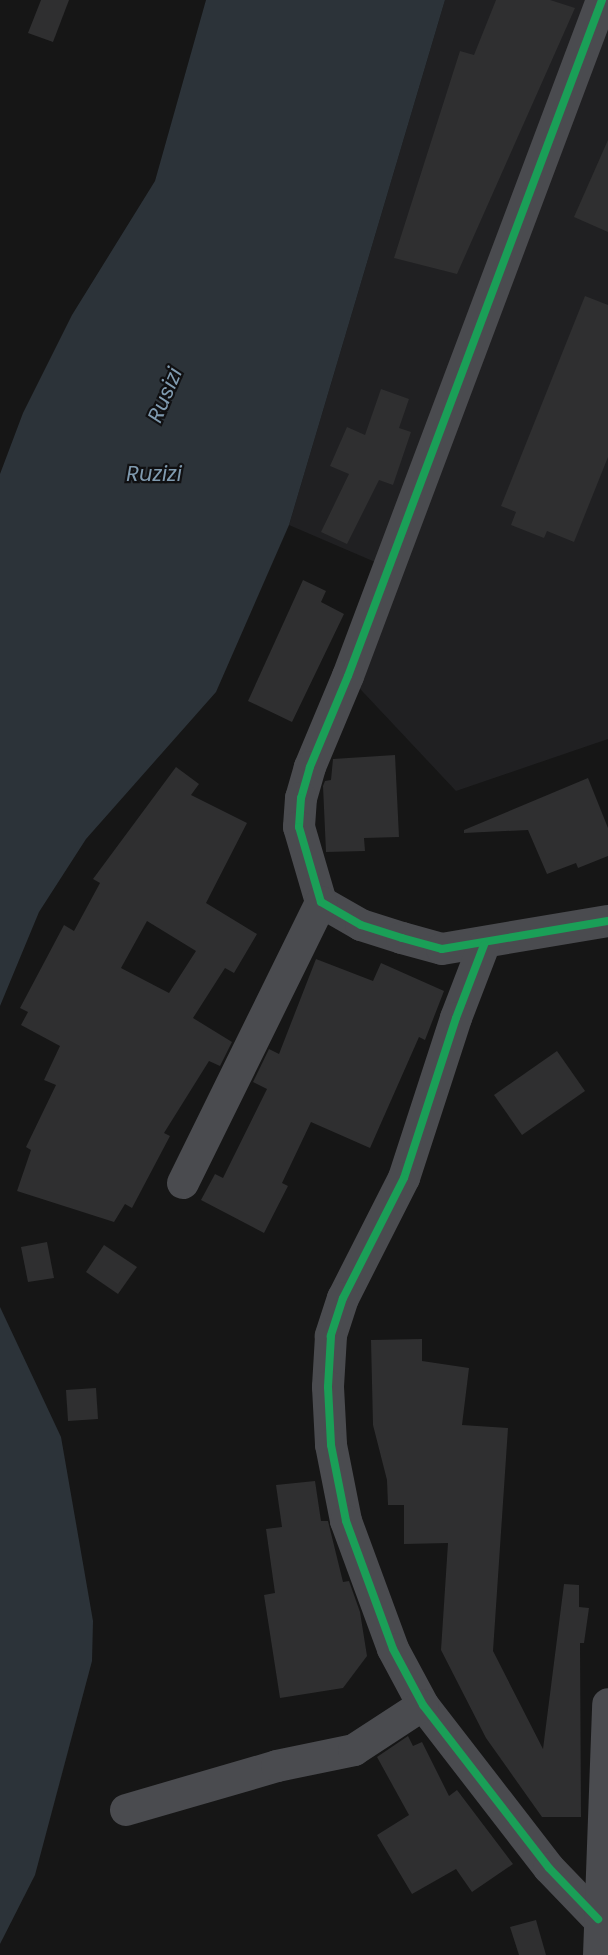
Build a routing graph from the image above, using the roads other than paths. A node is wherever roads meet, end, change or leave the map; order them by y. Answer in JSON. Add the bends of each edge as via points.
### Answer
{"nodes":[{"id":1,"x":602,"y":0,"type":"edge"},
{"id":2,"x":321,"y":902,"type":"junction"},
{"id":3,"x":608,"y":921,"type":"edge"},
{"id":4,"x":484,"y":945,"type":"junction"},
{"id":5,"x":183,"y":1184,"type":"dead end"},
{"id":6,"x":608,"y":1704,"type":"edge"},
{"id":7,"x":423,"y":1705,"type":"junction"},
{"id":8,"x":126,"y":1810,"type":"dead end"},
{"id":9,"x":598,"y":1919,"type":"junction"},
{"id":10,"x":599,"y":1955,"type":"edge"}],
"edges":[{"from":1,"to":2,"type":"street","via":[[357,654],[310,767],[301,798],[299,828]]},
{"from":2,"to":4,"type":"street","via":[[361,925],[442,949]]},
{"from":2,"to":5,"type":"street"},
{"from":3,"to":4,"type":"street"},
{"from":4,"to":7,"type":"street","via":[[404,1178],[343,1298],[331,1336],[331,1445],[346,1521],[393,1649]]},
{"from":6,"to":9,"type":"street"},
{"from":7,"to":8,"type":"street","via":[[354,1750],[277,1766]]},
{"from":7,"to":9,"type":"street","via":[[549,1868]]},
{"from":9,"to":10,"type":"street"}]}
